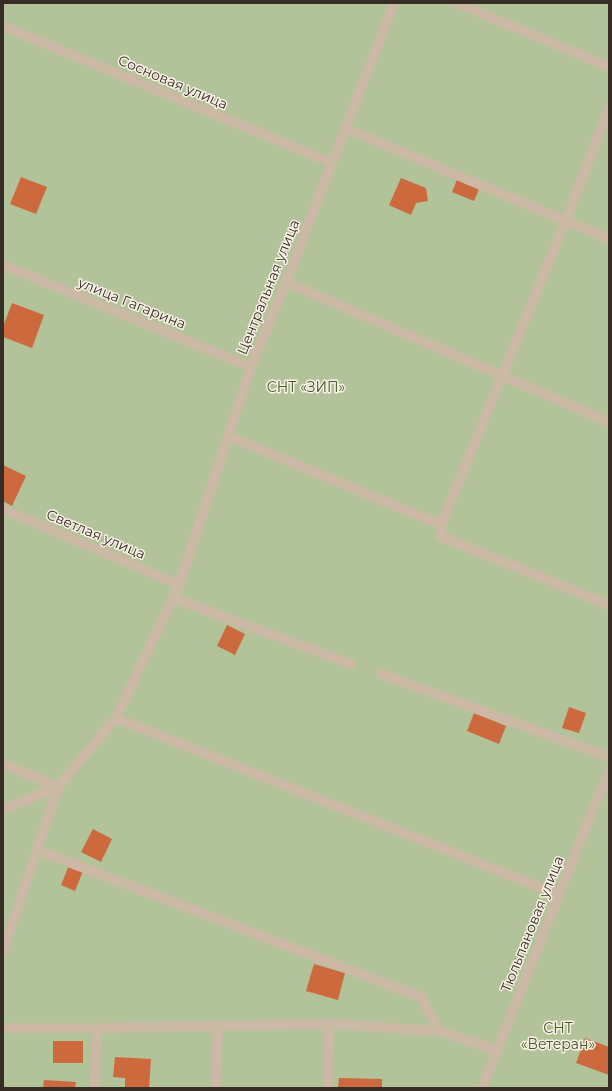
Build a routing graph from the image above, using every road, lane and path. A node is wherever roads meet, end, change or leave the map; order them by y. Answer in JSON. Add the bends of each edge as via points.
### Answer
{"nodes":[{"id":1,"x":394,"y":3,"type":"edge"},
{"id":2,"x":457,"y":3,"type":"edge"},
{"id":3,"x":3,"y":26,"type":"edge"},
{"id":4,"x":609,"y":67,"type":"edge"},
{"id":5,"x":609,"y":108,"type":"edge"},
{"id":6,"x":345,"y":128,"type":"junction"},
{"id":7,"x":332,"y":163,"type":"junction"},
{"id":8,"x":566,"y":220,"type":"junction"},
{"id":9,"x":609,"y":239,"type":"edge"},
{"id":10,"x":3,"y":265,"type":"edge"},
{"id":11,"x":286,"y":282,"type":"junction"},
{"id":12,"x":251,"y":367,"type":"junction"},
{"id":13,"x":502,"y":376,"type":"junction"},
{"id":14,"x":609,"y":422,"type":"edge"},
{"id":15,"x":228,"y":436,"type":"junction"},
{"id":16,"x":3,"y":509,"type":"edge"},
{"id":17,"x":442,"y":525,"type":"junction"},
{"id":18,"x":179,"y":585,"type":"junction"},
{"id":19,"x":173,"y":598,"type":"junction"},
{"id":20,"x":609,"y":605,"type":"edge"},
{"id":21,"x":351,"y":664,"type":"dead end"},
{"id":22,"x":381,"y":674,"type":"dead end"},
{"id":23,"x":116,"y":718,"type":"junction"},
{"id":24,"x":609,"y":758,"type":"edge"},
{"id":25,"x":3,"y":764,"type":"edge"},
{"id":26,"x":609,"y":772,"type":"edge"},
{"id":27,"x":58,"y":787,"type":"junction"},
{"id":28,"x":3,"y":809,"type":"edge"},
{"id":29,"x":37,"y":850,"type":"junction"},
{"id":30,"x":558,"y":895,"type":"junction"},
{"id":31,"x":3,"y":951,"type":"edge"},
{"id":32,"x":329,"y":1024,"type":"junction"},
{"id":33,"x":218,"y":1025,"type":"junction"},
{"id":34,"x":3,"y":1028,"type":"edge"},
{"id":35,"x":97,"y":1028,"type":"junction"},
{"id":36,"x":439,"y":1031,"type":"junction"},
{"id":37,"x":496,"y":1050,"type":"junction"},
{"id":38,"x":95,"y":1088,"type":"edge"},
{"id":39,"x":216,"y":1088,"type":"edge"},
{"id":40,"x":328,"y":1088,"type":"edge"},
{"id":41,"x":482,"y":1088,"type":"edge"}],
"edges":[{"from":1,"to":6,"type":"street","name":"Центральная улица"},
{"from":2,"to":4,"type":"street"},
{"from":3,"to":7,"type":"street","name":"Сосновая улица"},
{"from":5,"to":8,"type":"street"},
{"from":6,"to":7,"type":"street","name":"Центральная улица"},
{"from":6,"to":8,"type":"street"},
{"from":7,"to":11,"type":"street","name":"Центральная улица"},
{"from":8,"to":9,"type":"street"},
{"from":8,"to":13,"type":"street"},
{"from":10,"to":12,"type":"street","name":"улица Гагарина"},
{"from":11,"to":12,"type":"street","name":"Центральная улица"},
{"from":11,"to":13,"type":"street"},
{"from":12,"to":15,"type":"street","name":"Центральная улица"},
{"from":13,"to":14,"type":"street"},
{"from":13,"to":17,"type":"street"},
{"from":15,"to":17,"type":"street"},
{"from":15,"to":18,"type":"street","name":"Центральная улица"},
{"from":16,"to":18,"type":"street","name":"Светлая улица"},
{"from":17,"to":20,"type":"street","via":[[440,536]]},
{"from":18,"to":19,"type":"street","name":"Центральная улица"},
{"from":19,"to":21,"type":"street"},
{"from":19,"to":23,"type":"street","name":"Центральная улица"},
{"from":22,"to":24,"type":"street"},
{"from":23,"to":27,"type":"street","name":"Центральная улица"},
{"from":23,"to":30,"type":"street"},
{"from":25,"to":27,"type":"street"},
{"from":26,"to":30,"type":"street","name":"Тюльпановая улица"},
{"from":27,"to":28,"type":"street"},
{"from":27,"to":29,"type":"street"},
{"from":29,"to":31,"type":"street"},
{"from":29,"to":36,"type":"street","via":[[422,997]]},
{"from":30,"to":37,"type":"street","name":"Тюльпановая улица"},
{"from":32,"to":33,"type":"street"},
{"from":32,"to":36,"type":"street"},
{"from":32,"to":40,"type":"street"},
{"from":33,"to":35,"type":"street"},
{"from":33,"to":39,"type":"street"},
{"from":34,"to":35,"type":"street"},
{"from":35,"to":38,"type":"street"},
{"from":36,"to":37,"type":"street"},
{"from":37,"to":41,"type":"street","name":"Тюльпановая улица"}]}
